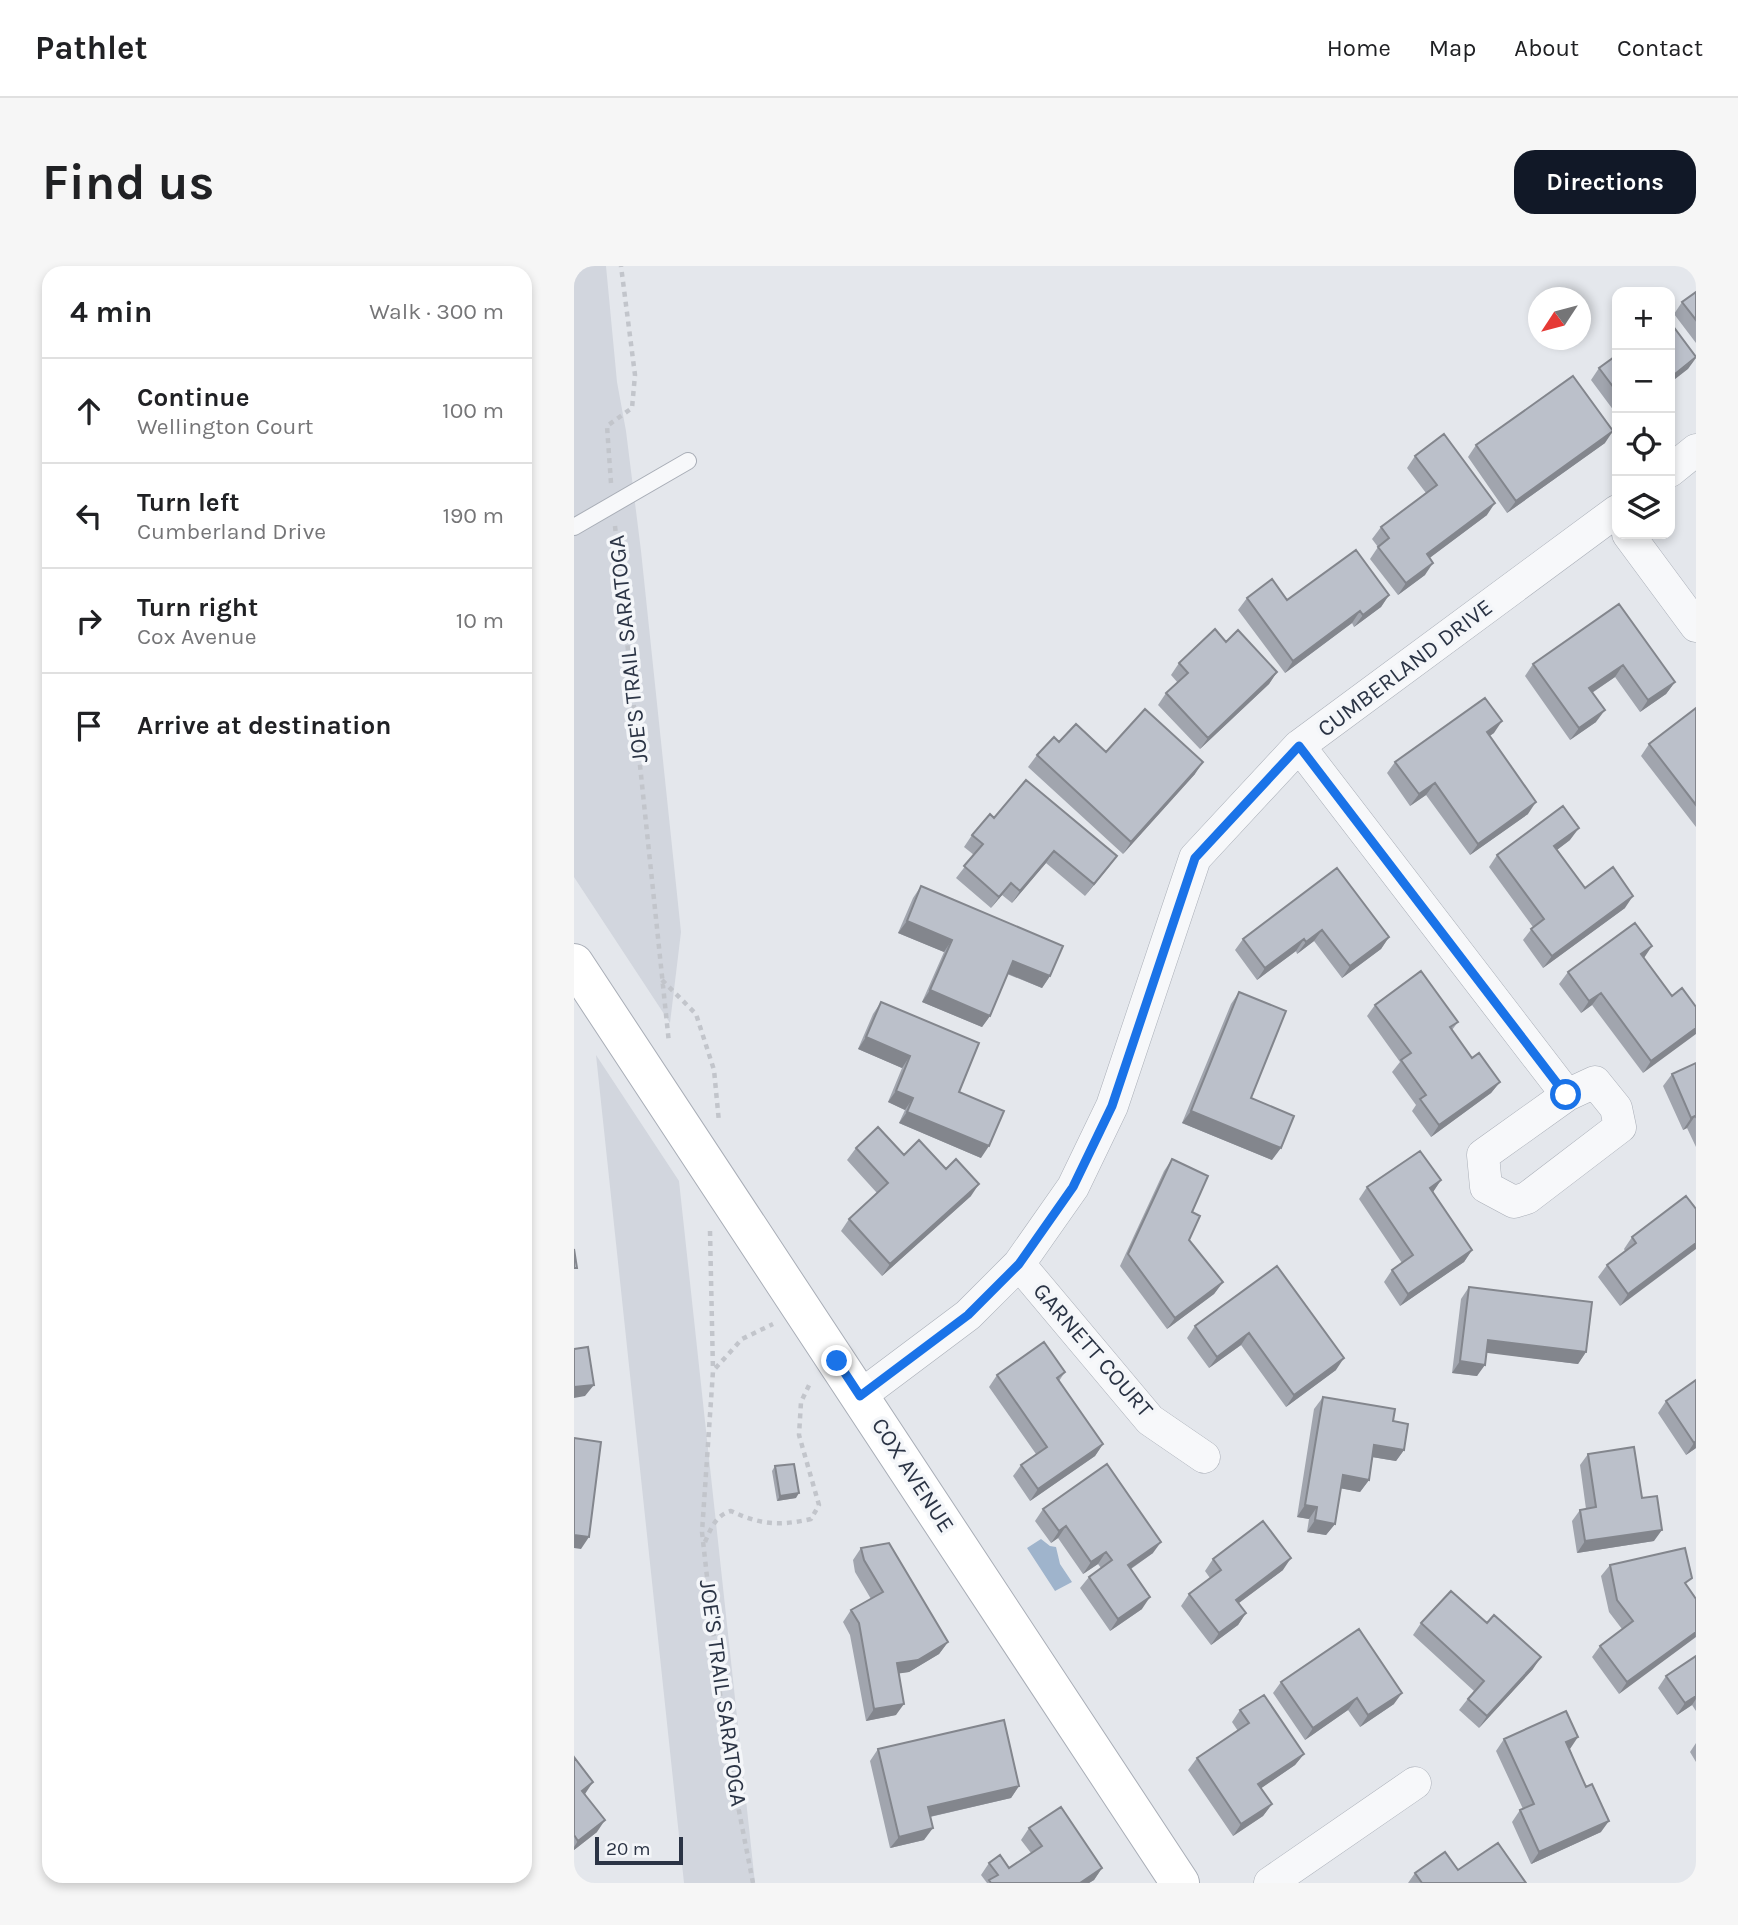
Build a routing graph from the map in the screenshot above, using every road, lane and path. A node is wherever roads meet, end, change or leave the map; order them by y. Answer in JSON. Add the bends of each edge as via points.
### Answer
{"nodes":[{"id":1,"x":621,"y":266,"type":"edge"},
{"id":2,"x":1696,"y":450,"type":"edge"},
{"id":3,"x":688,"y":461,"type":"dead end"},
{"id":4,"x":1675,"y":467,"type":"edge"},
{"id":5,"x":613,"y":505,"type":"junction"},
{"id":6,"x":1612,"y":524,"type":"edge"},
{"id":7,"x":574,"y":527,"type":"edge"},
{"id":8,"x":1633,"y":539,"type":"edge"},
{"id":9,"x":1696,"y":626,"type":"edge"},
{"id":10,"x":1299,"y":746,"type":"junction"},
{"id":11,"x":574,"y":963,"type":"edge"},
{"id":12,"x":669,"y":1045,"type":"dead end"},
{"id":13,"x":1566,"y":1095,"type":"dead end"},
{"id":14,"x":1019,"y":1264,"type":"junction"},
{"id":15,"x":776,"y":1323,"type":"dead end"},
{"id":16,"x":812,"y":1377,"type":"dead end"},
{"id":17,"x":860,"y":1396,"type":"junction"},
{"id":18,"x":1204,"y":1457,"type":"dead end"},
{"id":19,"x":704,"y":1545,"type":"junction"},
{"id":20,"x":1415,"y":1783,"type":"dead end"},
{"id":21,"x":753,"y":1883,"type":"edge"},
{"id":22,"x":1181,"y":1883,"type":"edge"},
{"id":23,"x":1270,"y":1883,"type":"edge"}],
"edges":[{"from":1,"to":5,"type":"path","name":"JOE'S TRAIL SARATOGA","via":[[635,376],[632,408],[607,426]]},
{"from":2,"to":4,"type":"street"},
{"from":3,"to":5,"type":"lane"},
{"from":5,"to":7,"type":"lane"},
{"from":5,"to":12,"type":"path","name":"JOE'S TRAIL SARATOGA"},
{"from":6,"to":10,"type":"street","name":"CUMBERLAND DRIVE"},
{"from":8,"to":9,"type":"street"},
{"from":10,"to":13,"type":"street"},
{"from":10,"to":14,"type":"street","name":"CUMBERLAND DRIVE","via":[[1195,858],[1112,1106],[1073,1187]]},
{"from":11,"to":17,"type":"main road","name":"COX AVENUE"},
{"from":14,"to":17,"type":"street","name":"CUMBERLAND DRIVE","via":[[968,1315]]},
{"from":14,"to":18,"type":"street","name":"GARNETT COURT","via":[[1150,1420]]},
{"from":15,"to":19,"type":"path","name":"JOE'S TRAIL SARATOGA","via":[[742,1339],[713,1371]]},
{"from":16,"to":19,"type":"path","via":[[801,1402],[799,1435],[819,1505],[811,1519],[788,1524],[754,1522],[732,1511],[723,1513]]},
{"from":17,"to":22,"type":"main road","name":"COX AVENUE"},
{"from":19,"to":21,"type":"path","name":"JOE'S TRAIL SARATOGA","via":[[725,1739]]},
{"from":20,"to":23,"type":"street"}]}
